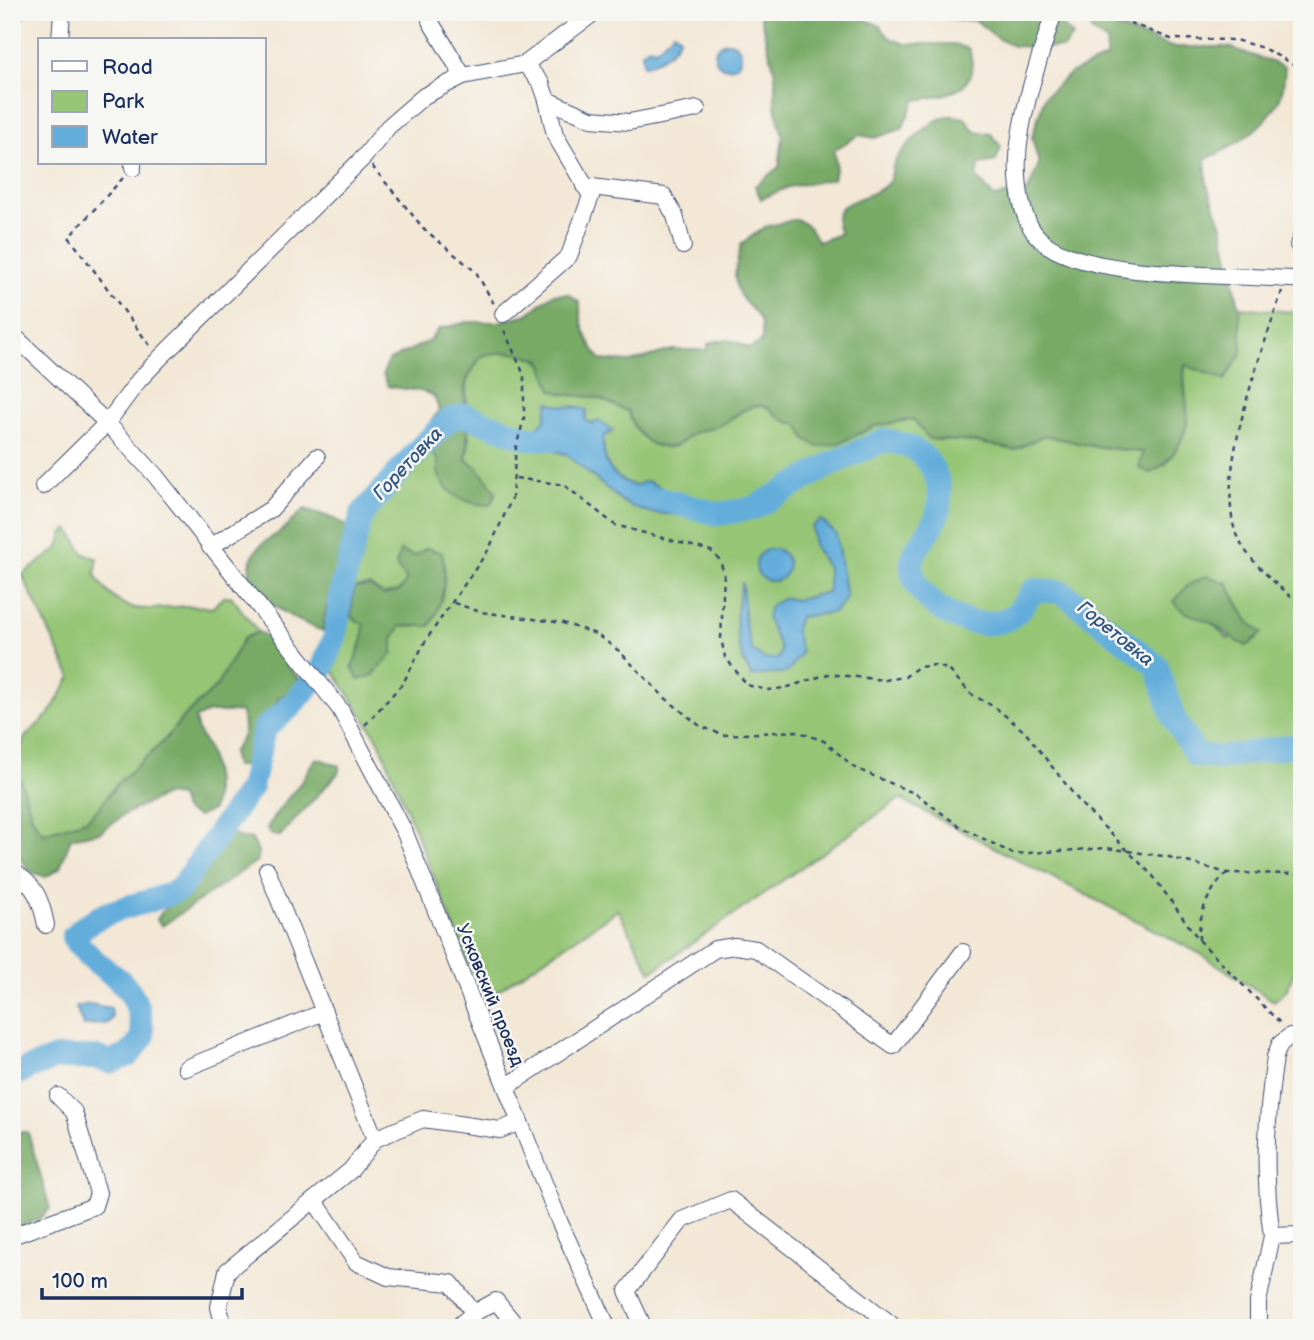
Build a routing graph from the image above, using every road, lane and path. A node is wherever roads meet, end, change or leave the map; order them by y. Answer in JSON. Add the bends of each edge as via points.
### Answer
{"nodes":[{"id":1,"x":62,"y":12,"type":"edge"},
{"id":2,"x":433,"y":12,"type":"edge"},
{"id":3,"x":595,"y":12,"type":"edge"},
{"id":4,"x":1054,"y":12,"type":"edge"},
{"id":5,"x":1102,"y":12,"type":"edge"},
{"id":6,"x":60,"y":38,"type":"edge"},
{"id":7,"x":525,"y":64,"type":"junction"},
{"id":8,"x":1302,"y":69,"type":"edge"},
{"id":9,"x":463,"y":76,"type":"junction"},
{"id":10,"x":547,"y":100,"type":"junction"},
{"id":11,"x":696,"y":109,"type":"dead end"},
{"id":12,"x":364,"y":157,"type":"junction"},
{"id":13,"x":134,"y":165,"type":"edge"},
{"id":14,"x":584,"y":186,"type":"junction"},
{"id":15,"x":683,"y":246,"type":"dead end"},
{"id":16,"x":1294,"y":279,"type":"edge"},
{"id":17,"x":503,"y":314,"type":"junction"},
{"id":18,"x":12,"y":334,"type":"edge"},
{"id":19,"x":160,"y":358,"type":"junction"},
{"id":20,"x":107,"y":423,"type":"junction"},
{"id":21,"x":317,"y":457,"type":"dead end"},
{"id":22,"x":516,"y":478,"type":"junction"},
{"id":23,"x":43,"y":486,"type":"dead end"},
{"id":24,"x":210,"y":547,"type":"junction"},
{"id":25,"x":454,"y":603,"type":"junction"},
{"id":26,"x":1302,"y":607,"type":"edge"},
{"id":27,"x":355,"y":735,"type":"junction"},
{"id":28,"x":1127,"y":851,"type":"junction"},
{"id":29,"x":267,"y":870,"type":"dead end"},
{"id":30,"x":12,"y":871,"type":"edge"},
{"id":31,"x":1227,"y":873,"type":"junction"},
{"id":32,"x":1302,"y":874,"type":"edge"},
{"id":33,"x":46,"y":925,"type":"dead end"},
{"id":34,"x":1199,"y":940,"type":"junction"},
{"id":35,"x":963,"y":952,"type":"dead end"},
{"id":36,"x":324,"y":1012,"type":"junction"},
{"id":37,"x":1296,"y":1038,"type":"edge"},
{"id":38,"x":186,"y":1068,"type":"dead end"},
{"id":39,"x":506,"y":1087,"type":"junction"},
{"id":40,"x":58,"y":1096,"type":"dead end"},
{"id":41,"x":520,"y":1122,"type":"junction"},
{"id":42,"x":375,"y":1139,"type":"junction"},
{"id":43,"x":314,"y":1200,"type":"junction"},
{"id":44,"x":1302,"y":1234,"type":"edge"},
{"id":45,"x":12,"y":1236,"type":"edge"},
{"id":46,"x":1272,"y":1236,"type":"junction"},
{"id":47,"x":474,"y":1313,"type":"junction"},
{"id":48,"x":224,"y":1328,"type":"edge"},
{"id":49,"x":456,"y":1328,"type":"edge"},
{"id":50,"x":518,"y":1328,"type":"edge"},
{"id":51,"x":608,"y":1328,"type":"edge"},
{"id":52,"x":643,"y":1328,"type":"edge"},
{"id":53,"x":888,"y":1328,"type":"edge"},
{"id":54,"x":1258,"y":1328,"type":"edge"}],
"edges":[{"from":1,"to":6,"type":"street"},
{"from":2,"to":9,"type":"street","via":[[430,22]]},
{"from":3,"to":7,"type":"street"},
{"from":4,"to":16,"type":"street","via":[[1020,131],[1018,166],[1027,217],[1041,240],[1067,256],[1111,268]]},
{"from":5,"to":8,"type":"path","via":[[1171,40],[1236,40],[1263,48]]},
{"from":7,"to":9,"type":"street"},
{"from":7,"to":10,"type":"street","via":[[541,83]]},
{"from":9,"to":12,"type":"street","via":[[424,96],[388,127]]},
{"from":10,"to":11,"type":"street","via":[[591,119],[629,122]]},
{"from":10,"to":14,"type":"street","via":[[555,135]]},
{"from":12,"to":17,"type":"path","via":[[424,229],[475,272],[487,297]]},
{"from":12,"to":19,"type":"street"},
{"from":13,"to":19,"type":"path","via":[[69,237]]},
{"from":14,"to":15,"type":"street","via":[[664,196],[676,216]]},
{"from":14,"to":17,"type":"street","via":[[591,197],[569,257]]},
{"from":16,"to":26,"type":"path","via":[[1244,405],[1231,488],[1235,532],[1265,575]]},
{"from":17,"to":22,"type":"path","via":[[502,327],[524,374]]},
{"from":18,"to":20,"type":"street","name":"Усковский проезд"},
{"from":19,"to":20,"type":"street"},
{"from":20,"to":23,"type":"street"},
{"from":20,"to":24,"type":"street","name":"Усковский проезд","via":[[155,475]]},
{"from":21,"to":24,"type":"street","via":[[271,509]]},
{"from":22,"to":25,"type":"path","via":[[489,550]]},
{"from":22,"to":28,"type":"path","via":[[564,485],[615,525],[711,551],[724,574],[721,638],[725,657],[747,685],[767,690],[828,674],[886,680],[905,677],[918,667],[936,665],[949,670],[971,694],[1025,732],[1082,806]]},
{"from":24,"to":27,"type":"street","name":"Усковский проезд","via":[[321,684]]},
{"from":25,"to":27,"type":"path","via":[[426,640],[403,683]]},
{"from":25,"to":28,"type":"path","via":[[481,612],[563,623],[596,634],[700,726],[723,735],[797,731],[824,741],[855,768],[916,794],[959,826],[1013,854],[1107,848]]},
{"from":27,"to":39,"type":"street","name":"Усковский проезд","via":[[405,833]]},
{"from":28,"to":31,"type":"path"},
{"from":28,"to":34,"type":"path","via":[[1153,876]]},
{"from":29,"to":36,"type":"street"},
{"from":30,"to":33,"type":"street","via":[[30,881],[37,892]]},
{"from":31,"to":32,"type":"path"},
{"from":31,"to":34,"type":"path","via":[[1213,886],[1199,924]]},
{"from":34,"to":37,"type":"path"},
{"from":35,"to":39,"type":"street","via":[[893,1046],[756,949],[715,949]]},
{"from":36,"to":38,"type":"street"},
{"from":36,"to":42,"type":"street"},
{"from":37,"to":46,"type":"street","via":[[1280,1044],[1275,1057],[1264,1152]]},
{"from":39,"to":41,"type":"street","name":"Усковский проезд"},
{"from":40,"to":45,"type":"street","via":[[74,1112],[98,1193],[94,1206]]},
{"from":41,"to":42,"type":"street","via":[[500,1130],[423,1119]]},
{"from":41,"to":51,"type":"street","name":"Усковский проезд"},
{"from":42,"to":43,"type":"street","via":[[351,1170]]},
{"from":43,"to":47,"type":"street","via":[[356,1262],[388,1277],[451,1283]]},
{"from":43,"to":48,"type":"street","via":[[227,1271],[219,1307]]},
{"from":44,"to":46,"type":"street"},
{"from":46,"to":54,"type":"street","via":[[1258,1302]]},
{"from":47,"to":49,"type":"street"},
{"from":47,"to":50,"type":"street","via":[[496,1301]]},
{"from":52,"to":53,"type":"street","via":[[627,1290],[682,1220],[731,1200],[891,1324]]}]}
